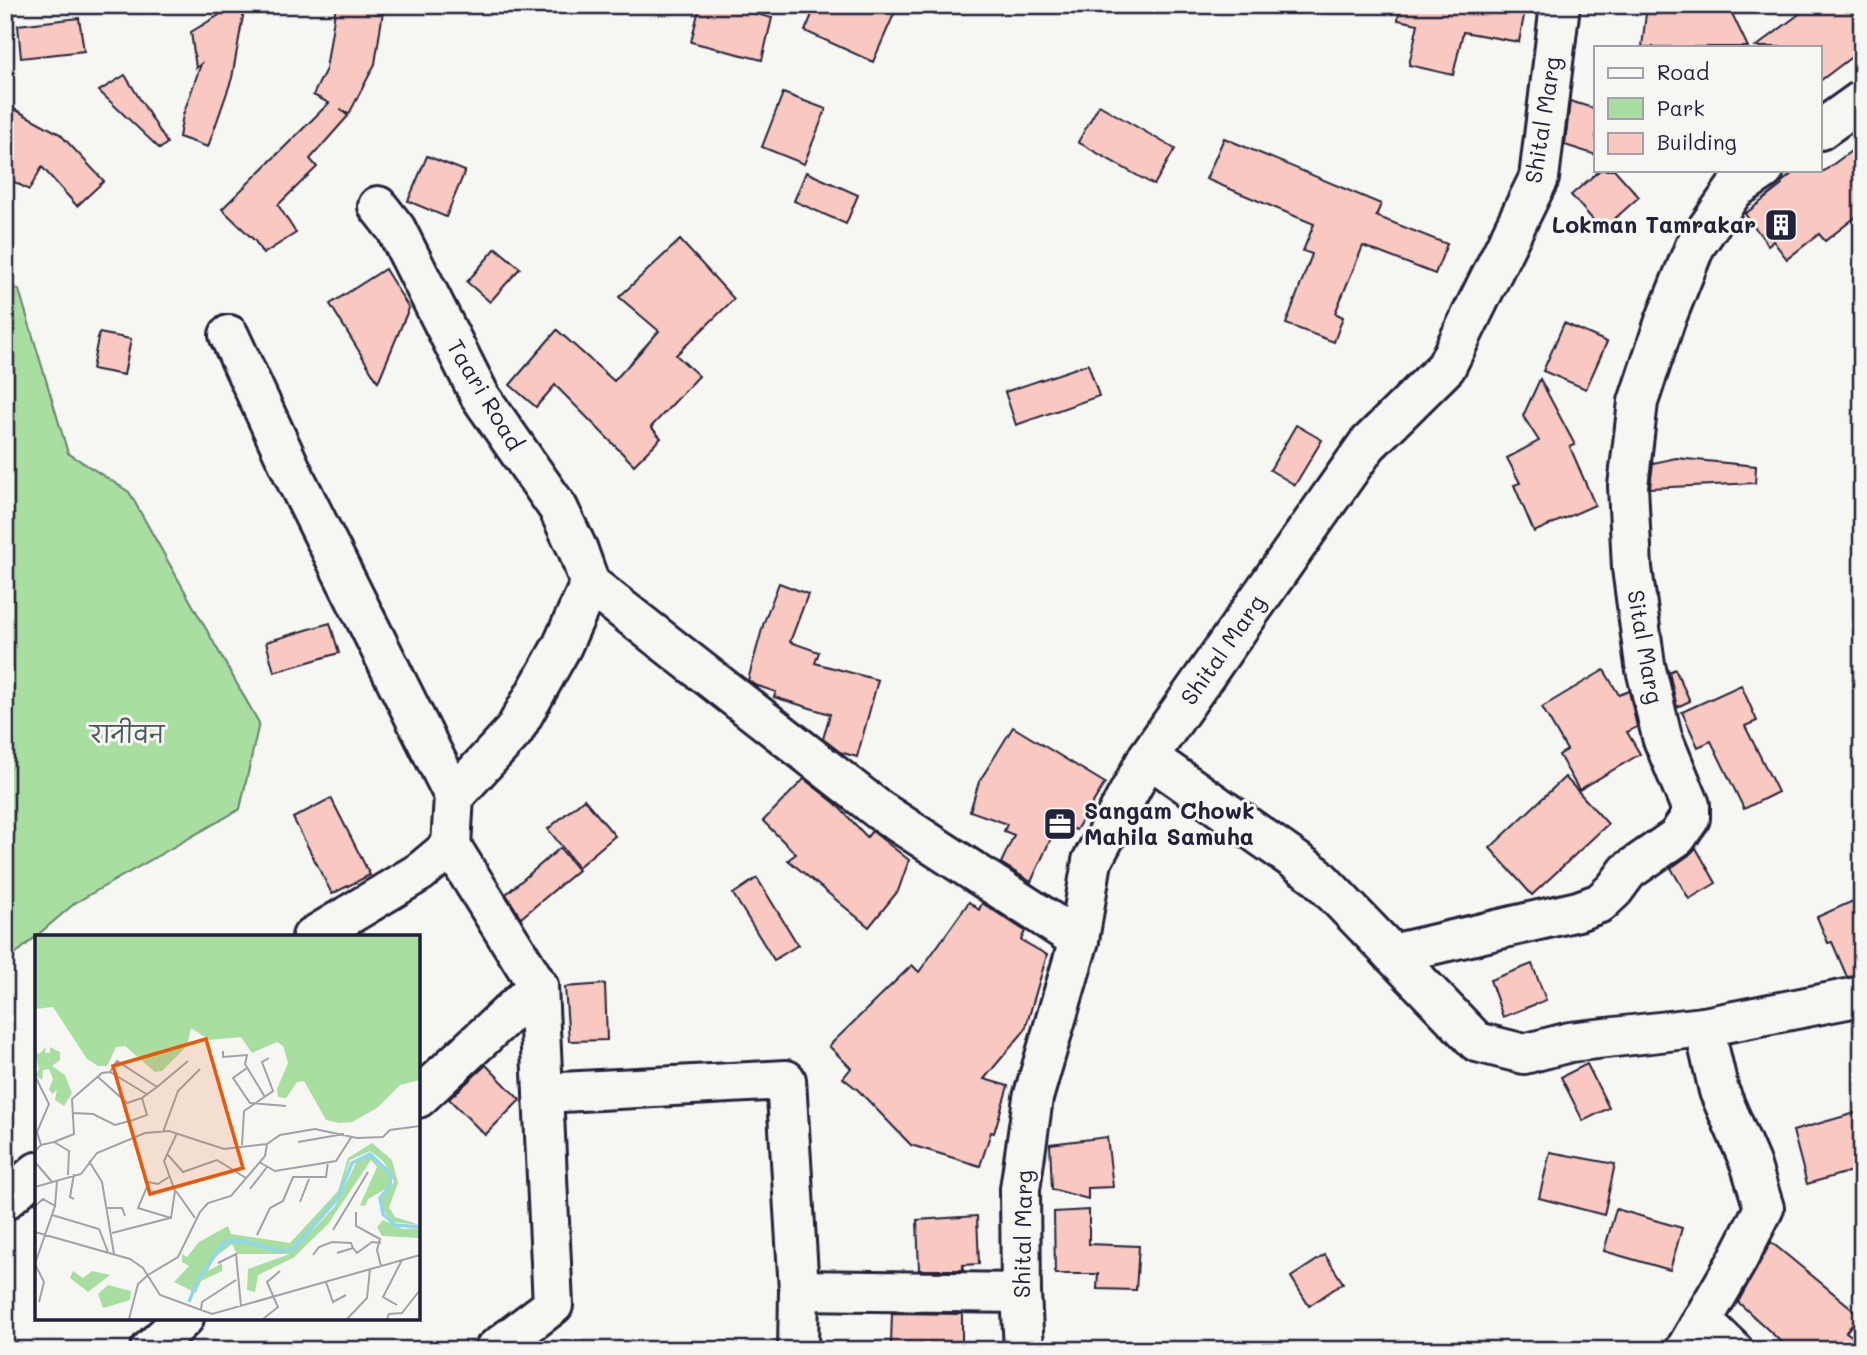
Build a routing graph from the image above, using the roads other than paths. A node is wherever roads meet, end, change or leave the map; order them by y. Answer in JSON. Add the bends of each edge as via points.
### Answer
{"nodes":[{"id":1,"x":1560,"y":5,"type":"edge"},
{"id":2,"x":1862,"y":100,"type":"edge"},
{"id":3,"x":1822,"y":129,"type":"edge"},
{"id":4,"x":1761,"y":172,"type":"edge"},
{"id":5,"x":378,"y":206,"type":"dead end"},
{"id":6,"x":229,"y":335,"type":"dead end"},
{"id":7,"x":590,"y":584,"type":"junction"},
{"id":8,"x":1148,"y":757,"type":"junction"},
{"id":9,"x":454,"y":796,"type":"junction"},
{"id":10,"x":451,"y":846,"type":"junction"},
{"id":11,"x":315,"y":935,"type":"edge"},
{"id":12,"x":1079,"y":940,"type":"junction"},
{"id":13,"x":1392,"y":954,"type":"junction"},
{"id":14,"x":538,"y":986,"type":"junction"},
{"id":15,"x":1862,"y":996,"type":"edge"},
{"id":16,"x":1704,"y":1027,"type":"junction"},
{"id":17,"x":543,"y":1093,"type":"junction"},
{"id":18,"x":420,"y":1096,"type":"edge"},
{"id":19,"x":35,"y":1174,"type":"edge"},
{"id":20,"x":5,"y":1200,"type":"edge"},
{"id":21,"x":799,"y":1290,"type":"junction"},
{"id":22,"x":1021,"y":1293,"type":"junction"},
{"id":23,"x":182,"y":1320,"type":"edge"},
{"id":24,"x":1693,"y":1335,"type":"edge"},
{"id":25,"x":150,"y":1350,"type":"edge"},
{"id":26,"x":494,"y":1350,"type":"edge"},
{"id":27,"x":798,"y":1350,"type":"edge"},
{"id":28,"x":1024,"y":1350,"type":"edge"},
{"id":29,"x":1733,"y":1350,"type":"edge"}],
"edges":[{"from":1,"to":8,"type":"street","name":"Shital Marg","via":[[1539,178],[1446,367],[1367,445]]},
{"from":2,"to":3,"type":"street"},
{"from":4,"to":13,"type":"street","name":"Sital Marg","via":[[1734,191],[1695,246],[1638,402],[1628,486],[1632,568],[1645,666],[1662,737],[1690,804],[1690,818],[1677,837],[1628,871],[1600,903]]},
{"from":5,"to":7,"type":"street","name":"Taari Road","via":[[396,229],[480,396],[558,508]]},
{"from":6,"to":9,"type":"street"},
{"from":7,"to":9,"type":"street","via":[[562,646],[514,731]]},
{"from":7,"to":12,"type":"street","via":[[879,810]]},
{"from":8,"to":12,"type":"street","name":"Shital Marg","via":[[1092,861]]},
{"from":8,"to":13,"type":"street","via":[[1316,876]]},
{"from":9,"to":10,"type":"street"},
{"from":10,"to":11,"type":"street","via":[[420,872]]},
{"from":10,"to":14,"type":"street"},
{"from":12,"to":22,"type":"street","name":"Shital Marg","via":[[1033,1098],[1020,1189]]},
{"from":13,"to":16,"type":"street","via":[[1477,1042],[1524,1054],[1570,1042]]},
{"from":14,"to":17,"type":"street"},
{"from":14,"to":18,"type":"street"},
{"from":15,"to":16,"type":"street"},
{"from":16,"to":24,"type":"street","via":[[1719,1091],[1764,1208]]},
{"from":17,"to":21,"type":"street","via":[[786,1080]]},
{"from":17,"to":26,"type":"street","via":[[553,1305]]},
{"from":19,"to":20,"type":"street"},
{"from":21,"to":22,"type":"street"},
{"from":21,"to":27,"type":"street"},
{"from":22,"to":28,"type":"street","name":"Shital Marg"},
{"from":23,"to":25,"type":"street"},
{"from":24,"to":29,"type":"street"}]}
